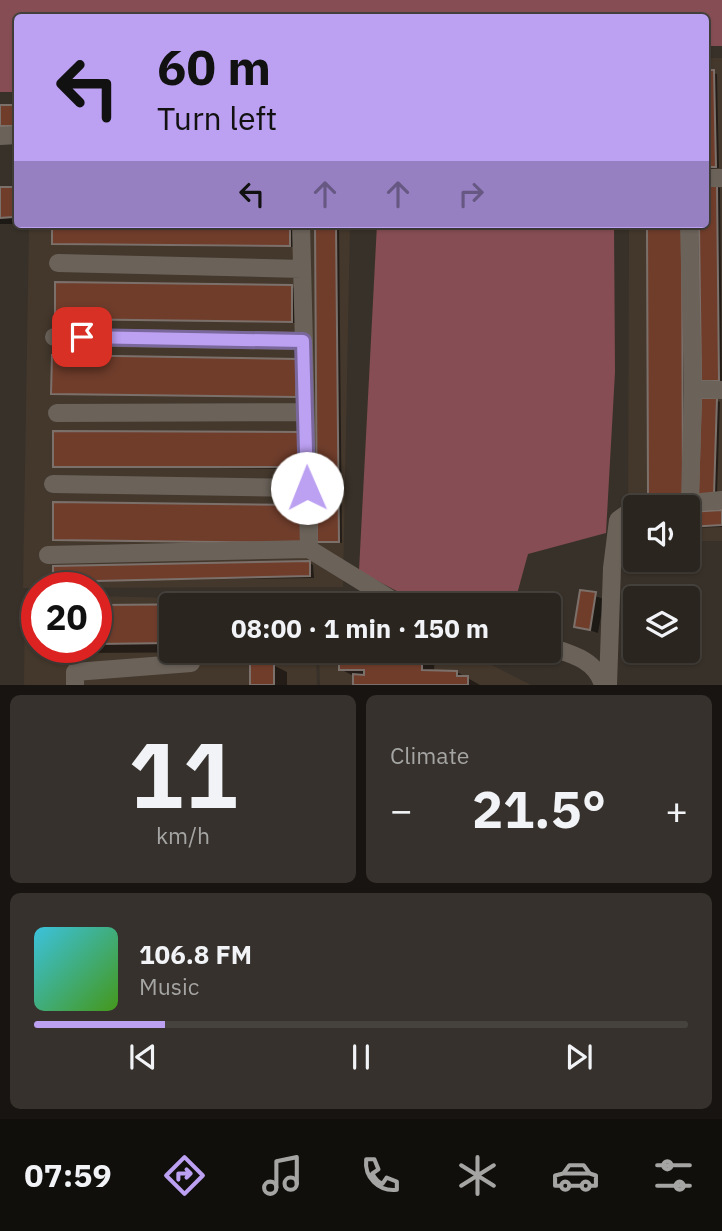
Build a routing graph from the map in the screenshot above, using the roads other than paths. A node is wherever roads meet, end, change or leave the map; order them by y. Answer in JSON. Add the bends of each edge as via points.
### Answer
{"nodes":[{"id":1,"x":300,"y":228,"type":"edge"},
{"id":2,"x":689,"y":228,"type":"edge"},
{"id":3,"x":58,"y":263,"type":"dead end"},
{"id":4,"x":302,"y":269,"type":"junction"},
{"id":5,"x":54,"y":337,"type":"dead end"},
{"id":6,"x":303,"y":341,"type":"junction"},
{"id":7,"x":693,"y":388,"type":"junction"},
{"id":8,"x":722,"y":390,"type":"edge"},
{"id":9,"x":57,"y":412,"type":"dead end"},
{"id":10,"x":305,"y":412,"type":"junction"},
{"id":11,"x":53,"y":484,"type":"dead end"},
{"id":12,"x":307,"y":488,"type":"junction"},
{"id":13,"x":690,"y":495,"type":"edge"},
{"id":14,"x":700,"y":500,"type":"edge"},
{"id":15,"x":722,"y":500,"type":"edge"},
{"id":16,"x":623,"y":517,"type":"edge"},
{"id":17,"x":309,"y":550,"type":"junction"},
{"id":18,"x":48,"y":555,"type":"dead end"},
{"id":19,"x":380,"y":593,"type":"edge"},
{"id":20,"x":561,"y":651,"type":"edge"},
{"id":21,"x":191,"y":663,"type":"dead end"},
{"id":22,"x":75,"y":685,"type":"edge"},
{"id":23,"x":606,"y":685,"type":"edge"}],
"edges":[{"from":1,"to":4,"type":"lane"},
{"from":2,"to":7,"type":"lane"},
{"from":3,"to":4,"type":"lane"},
{"from":4,"to":6,"type":"lane"},
{"from":5,"to":6,"type":"lane"},
{"from":6,"to":10,"type":"lane"},
{"from":7,"to":8,"type":"lane"},
{"from":7,"to":13,"type":"lane"},
{"from":9,"to":10,"type":"lane"},
{"from":10,"to":12,"type":"lane"},
{"from":11,"to":12,"type":"lane"},
{"from":12,"to":17,"type":"lane"},
{"from":14,"to":15,"type":"lane"},
{"from":16,"to":23,"type":"lane","via":[[618,520],[612,568]]},
{"from":17,"to":18,"type":"lane"},
{"from":17,"to":19,"type":"lane"},
{"from":20,"to":23,"type":"lane","via":[[599,672]]},
{"from":21,"to":22,"type":"lane","via":[[75,672]]}]}
